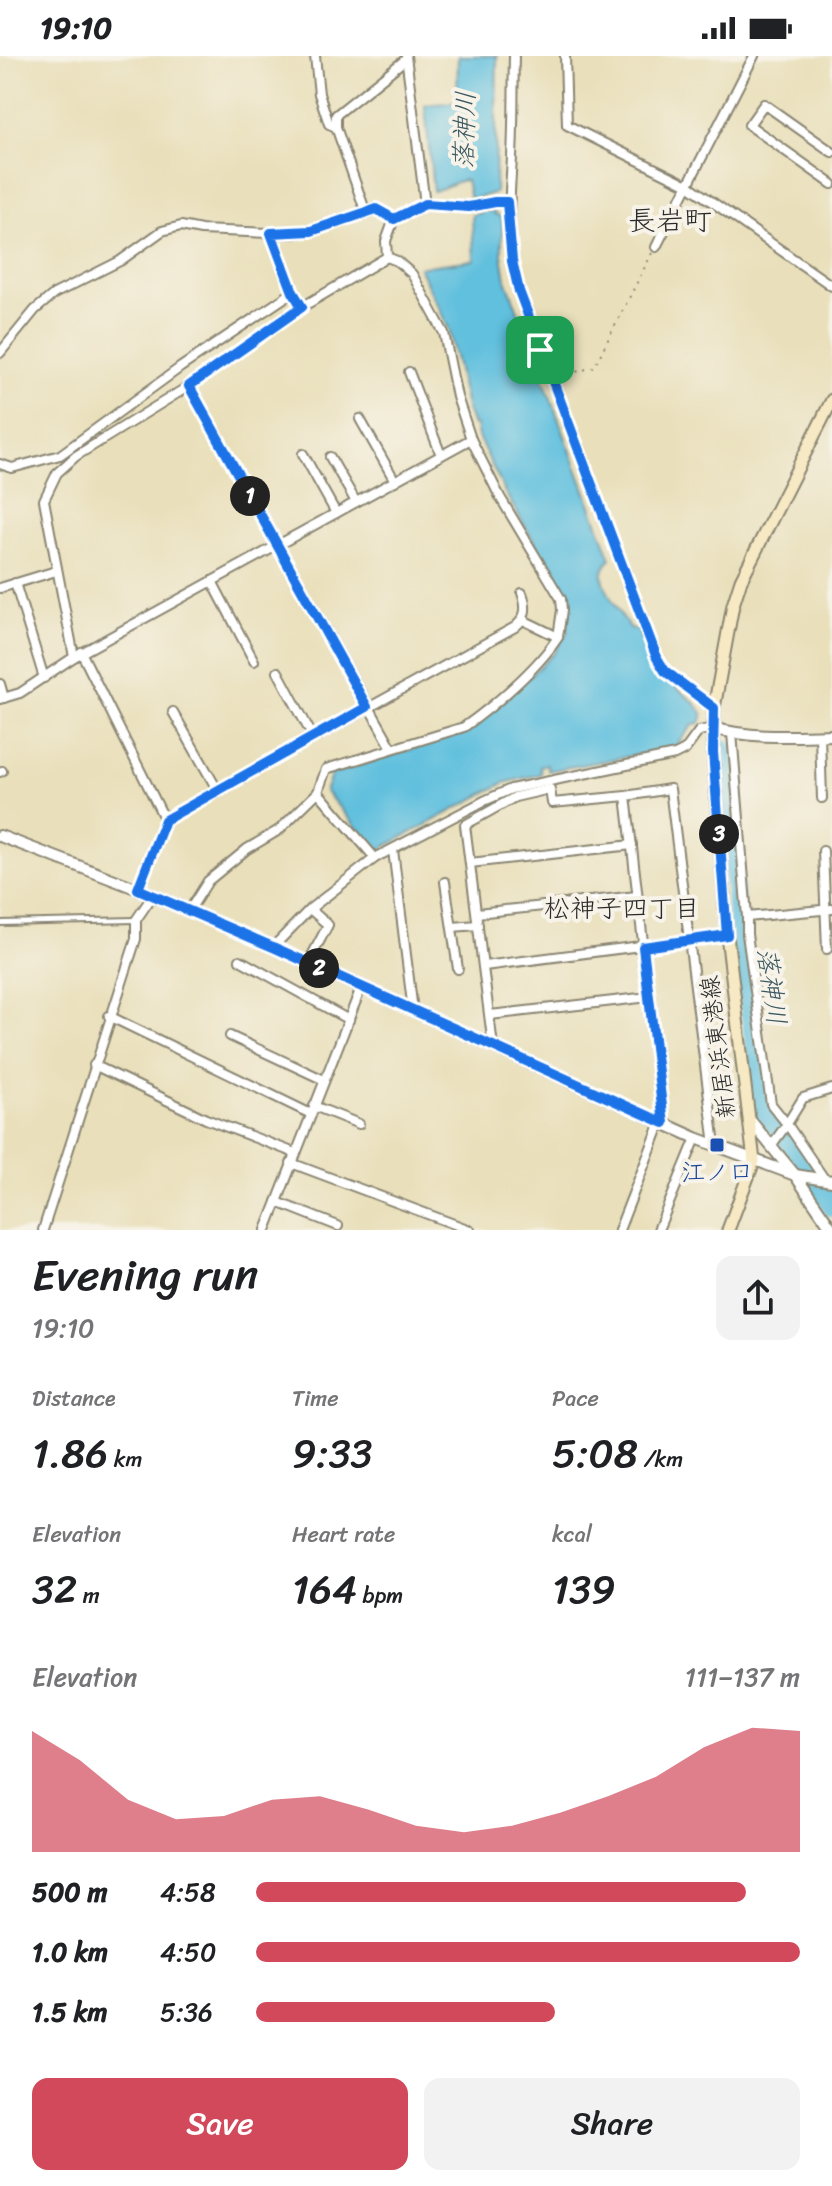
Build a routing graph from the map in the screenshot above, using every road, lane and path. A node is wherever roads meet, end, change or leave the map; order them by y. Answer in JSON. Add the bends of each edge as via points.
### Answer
{"nodes":[{"id":1,"x":315,"y":56,"type":"edge"},
{"id":2,"x":514,"y":56,"type":"edge"},
{"id":3,"x":565,"y":56,"type":"edge"},
{"id":4,"x":754,"y":56,"type":"edge"},
{"id":5,"x":406,"y":57,"type":"edge"},
{"id":6,"x":336,"y":127,"type":"junction"},
{"id":7,"x":832,"y":152,"type":"edge"},
{"id":8,"x":832,"y":184,"type":"edge"},
{"id":9,"x":688,"y":185,"type":"junction"},
{"id":10,"x":507,"y":202,"type":"junction"},
{"id":11,"x":425,"y":204,"type":"junction"},
{"id":12,"x":366,"y":213,"type":"junction"},
{"id":13,"x":394,"y":219,"type":"junction"},
{"id":14,"x":271,"y":233,"type":"junction"},
{"id":15,"x":656,"y":247,"type":"joint"},
{"id":16,"x":387,"y":257,"type":"junction"},
{"id":17,"x":832,"y":286,"type":"edge"},
{"id":18,"x":293,"y":292,"type":"junction"},
{"id":19,"x":302,"y":307,"type":"junction"},
{"id":20,"x":0,"y":353,"type":"edge"},
{"id":21,"x":409,"y":372,"type":"dead end"},
{"id":22,"x":561,"y":376,"type":"dead end"},
{"id":23,"x":189,"y":386,"type":"junction"},
{"id":24,"x":832,"y":400,"type":"edge"},
{"id":25,"x":360,"y":419,"type":"dead end"},
{"id":26,"x":471,"y":439,"type":"junction"},
{"id":27,"x":303,"y":454,"type":"dead end"},
{"id":28,"x":441,"y":455,"type":"junction"},
{"id":29,"x":330,"y":457,"type":"dead end"},
{"id":30,"x":0,"y":464,"type":"edge"},
{"id":31,"x":395,"y":481,"type":"junction"},
{"id":32,"x":356,"y":502,"type":"junction"},
{"id":33,"x":336,"y":513,"type":"junction"},
{"id":34,"x":278,"y":546,"type":"junction"},
{"id":35,"x":56,"y":571,"type":"junction"},
{"id":36,"x":212,"y":581,"type":"junction"},
{"id":37,"x":15,"y":583,"type":"junction"},
{"id":38,"x":0,"y":588,"type":"edge"},
{"id":39,"x":522,"y":593,"type":"dead end"},
{"id":40,"x":523,"y":620,"type":"junction"},
{"id":41,"x":558,"y":637,"type":"junction"},
{"id":42,"x":77,"y":654,"type":"junction"},
{"id":43,"x":254,"y":661,"type":"dead end"},
{"id":44,"x":278,"y":672,"type":"dead end"},
{"id":45,"x":44,"y":678,"type":"junction"},
{"id":46,"x":0,"y":684,"type":"edge"},
{"id":47,"x":2,"y":699,"type":"edge"},
{"id":48,"x":367,"y":707,"type":"junction"},
{"id":49,"x":714,"y":708,"type":"junction"},
{"id":50,"x":173,"y":712,"type":"dead end"},
{"id":51,"x":713,"y":728,"type":"junction"},
{"id":52,"x":732,"y":733,"type":"junction"},
{"id":53,"x":826,"y":735,"type":"edge"},
{"id":54,"x":313,"y":737,"type":"junction"},
{"id":55,"x":392,"y":748,"type":"junction"},
{"id":56,"x":218,"y":791,"type":"junction"},
{"id":57,"x":318,"y":792,"type":"junction"},
{"id":58,"x":626,"y":796,"type":"junction"},
{"id":59,"x":822,"y":798,"type":"dead end"},
{"id":60,"x":165,"y":820,"type":"junction"},
{"id":61,"x":0,"y":836,"type":"edge"},
{"id":62,"x":632,"y":845,"type":"junction"},
{"id":63,"x":393,"y":850,"type":"junction"},
{"id":64,"x":823,"y":851,"type":"dead end"},
{"id":65,"x":375,"y":858,"type":"junction"},
{"id":66,"x":470,"y":863,"type":"junction"},
{"id":67,"x":445,"y":882,"type":"dead end"},
{"id":68,"x":138,"y":889,"type":"junction"},
{"id":69,"x":153,"y":895,"type":"junction"},
{"id":70,"x":637,"y":896,"type":"junction"},
{"id":71,"x":310,"y":909,"type":"junction"},
{"id":72,"x":828,"y":909,"type":"edge"},
{"id":73,"x":189,"y":911,"type":"junction"},
{"id":74,"x":477,"y":913,"type":"junction"},
{"id":75,"x":747,"y":917,"type":"junction"},
{"id":76,"x":136,"y":920,"type":"junction"},
{"id":77,"x":0,"y":923,"type":"edge"},
{"id":78,"x":478,"y":925,"type":"junction"},
{"id":79,"x":452,"y":927,"type":"junction"},
{"id":80,"x":727,"y":935,"type":"junction"},
{"id":81,"x":689,"y":940,"type":"junction"},
{"id":82,"x":273,"y":947,"type":"junction"},
{"id":83,"x":643,"y":947,"type":"junction"},
{"id":84,"x":827,"y":949,"type":"dead end"},
{"id":85,"x":240,"y":960,"type":"dead end"},
{"id":86,"x":308,"y":963,"type":"junction"},
{"id":87,"x":484,"y":966,"type":"junction"},
{"id":88,"x":458,"y":969,"type":"dead end"},
{"id":89,"x":361,"y":988,"type":"junction"},
{"id":90,"x":649,"y":997,"type":"junction"},
{"id":91,"x":413,"y":1011,"type":"junction"},
{"id":92,"x":490,"y":1015,"type":"junction"},
{"id":93,"x":109,"y":1016,"type":"junction"},
{"id":94,"x":349,"y":1020,"type":"junction"},
{"id":95,"x":230,"y":1036,"type":"dead end"},
{"id":96,"x":493,"y":1046,"type":"junction"},
{"id":97,"x":94,"y":1065,"type":"junction"},
{"id":98,"x":324,"y":1080,"type":"junction"},
{"id":99,"x":832,"y":1089,"type":"edge"},
{"id":100,"x":313,"y":1110,"type":"junction"},
{"id":101,"x":748,"y":1117,"type":"junction"},
{"id":102,"x":662,"y":1122,"type":"junction"},
{"id":103,"x":359,"y":1124,"type":"dead end"},
{"id":104,"x":786,"y":1125,"type":"junction"},
{"id":105,"x":696,"y":1138,"type":"junction"},
{"id":106,"x":774,"y":1142,"type":"junction"},
{"id":107,"x":715,"y":1145,"type":"junction"},
{"id":108,"x":295,"y":1153,"type":"junction"},
{"id":109,"x":754,"y":1161,"type":"junction"},
{"id":110,"x":291,"y":1163,"type":"junction"},
{"id":111,"x":799,"y":1176,"type":"junction"},
{"id":112,"x":826,"y":1180,"type":"edge"},
{"id":113,"x":277,"y":1202,"type":"junction"},
{"id":114,"x":338,"y":1226,"type":"dead end"},
{"id":115,"x":832,"y":1229,"type":"edge"},
{"id":116,"x":43,"y":1230,"type":"edge"},
{"id":117,"x":266,"y":1230,"type":"edge"},
{"id":118,"x":470,"y":1230,"type":"edge"},
{"id":119,"x":619,"y":1230,"type":"edge"},
{"id":120,"x":658,"y":1230,"type":"edge"},
{"id":121,"x":728,"y":1230,"type":"edge"}],
"edges":[{"from":1,"to":6,"type":"street","via":[[319,94],[329,124]]},
{"from":2,"to":10,"type":"street"},
{"from":3,"to":9,"type":"street","via":[[567,125]]},
{"from":4,"to":9,"type":"street"},
{"from":5,"to":6,"type":"street","via":[[336,115]]},
{"from":5,"to":11,"type":"street"},
{"from":6,"to":12,"type":"street"},
{"from":7,"to":8,"type":"street","via":[[764,104],[749,125]]},
{"from":9,"to":15,"type":"street"},
{"from":9,"to":17,"type":"street"},
{"from":10,"to":11,"type":"street","via":[[469,207]]},
{"from":10,"to":49,"type":"street","via":[[519,291],[657,658],[665,671]]},
{"from":11,"to":13,"type":"street"},
{"from":12,"to":13,"type":"street","via":[[376,209]]},
{"from":12,"to":14,"type":"street","via":[[311,231]]},
{"from":13,"to":16,"type":"street"},
{"from":14,"to":18,"type":"street"},
{"from":14,"to":20,"type":"street","via":[[181,226],[162,231],[120,261],[54,294]]},
{"from":15,"to":22,"type":"path","via":[[594,367]]},
{"from":16,"to":19,"type":"street"},
{"from":16,"to":26,"type":"street","via":[[412,274],[444,333]]},
{"from":18,"to":19,"type":"street"},
{"from":18,"to":30,"type":"street","via":[[60,455],[12,468]]},
{"from":19,"to":23,"type":"street"},
{"from":21,"to":28,"type":"street"},
{"from":23,"to":34,"type":"street"},
{"from":23,"to":35,"type":"street","via":[[57,473],[44,500]]},
{"from":24,"to":49,"type":"main road","name":"新居浜東港線","via":[[741,580]]},
{"from":25,"to":31,"type":"street"},
{"from":26,"to":28,"type":"street"},
{"from":26,"to":41,"type":"street","via":[[561,599]]},
{"from":27,"to":33,"type":"street"},
{"from":28,"to":31,"type":"street"},
{"from":29,"to":32,"type":"street"},
{"from":31,"to":32,"type":"street"},
{"from":32,"to":33,"type":"street"},
{"from":33,"to":34,"type":"street"},
{"from":34,"to":36,"type":"street"},
{"from":34,"to":48,"type":"street"},
{"from":35,"to":37,"type":"street"},
{"from":35,"to":42,"type":"street"},
{"from":36,"to":42,"type":"street"},
{"from":36,"to":43,"type":"street"},
{"from":37,"to":38,"type":"street"},
{"from":37,"to":45,"type":"street"},
{"from":39,"to":40,"type":"street"},
{"from":40,"to":41,"type":"street"},
{"from":40,"to":48,"type":"street"},
{"from":41,"to":55,"type":"street","via":[[464,727]]},
{"from":42,"to":45,"type":"street"},
{"from":42,"to":60,"type":"street"},
{"from":44,"to":54,"type":"street"},
{"from":45,"to":47,"type":"street"},
{"from":46,"to":47,"type":"street"},
{"from":48,"to":54,"type":"street"},
{"from":48,"to":55,"type":"street"},
{"from":49,"to":51,"type":"main road","name":"新居浜東港線"},
{"from":50,"to":56,"type":"street"},
{"from":51,"to":52,"type":"street"},
{"from":51,"to":63,"type":"street","via":[[699,731],[675,755],[511,789]]},
{"from":51,"to":80,"type":"main road","name":"新居浜東港線"},
{"from":52,"to":53,"type":"street"},
{"from":52,"to":75,"type":"street"},
{"from":53,"to":59,"type":"street"},
{"from":54,"to":56,"type":"street"},
{"from":55,"to":57,"type":"street","via":[[326,769]]},
{"from":56,"to":60,"type":"street"},
{"from":57,"to":65,"type":"street"},
{"from":57,"to":73,"type":"street","via":[[279,830],[208,881]]},
{"from":58,"to":62,"type":"street"},
{"from":58,"to":66,"type":"street","via":[[552,803],[550,789],[515,797],[465,825]]},
{"from":58,"to":81,"type":"street","via":[[670,789]]},
{"from":60,"to":68,"type":"street"},
{"from":61,"to":68,"type":"street"},
{"from":62,"to":66,"type":"street"},
{"from":62,"to":70,"type":"street"},
{"from":63,"to":65,"type":"street"},
{"from":63,"to":91,"type":"street"},
{"from":64,"to":72,"type":"street"},
{"from":65,"to":71,"type":"street"},
{"from":66,"to":74,"type":"street"},
{"from":67,"to":79,"type":"street"},
{"from":68,"to":69,"type":"street"},
{"from":69,"to":73,"type":"street"},
{"from":69,"to":76,"type":"street"},
{"from":70,"to":74,"type":"street"},
{"from":70,"to":83,"type":"street"},
{"from":71,"to":82,"type":"street"},
{"from":71,"to":86,"type":"street","via":[[328,925]]},
{"from":72,"to":75,"type":"street"},
{"from":72,"to":84,"type":"street"},
{"from":73,"to":82,"type":"street"},
{"from":74,"to":78,"type":"street"},
{"from":75,"to":104,"type":"street","via":[[771,1104]]},
{"from":76,"to":77,"type":"lane"},
{"from":76,"to":93,"type":"street","via":[[136,939]]},
{"from":78,"to":79,"type":"street"},
{"from":78,"to":87,"type":"street"},
{"from":79,"to":88,"type":"street"},
{"from":80,"to":81,"type":"street"},
{"from":80,"to":101,"type":"main road","name":"新居浜東港線"},
{"from":81,"to":83,"type":"street"},
{"from":81,"to":107,"type":"street"},
{"from":82,"to":86,"type":"street"},
{"from":83,"to":87,"type":"street"},
{"from":83,"to":90,"type":"street"},
{"from":85,"to":94,"type":"street"},
{"from":86,"to":89,"type":"street"},
{"from":87,"to":92,"type":"street"},
{"from":89,"to":91,"type":"street"},
{"from":89,"to":94,"type":"street"},
{"from":90,"to":92,"type":"street"},
{"from":90,"to":102,"type":"street"},
{"from":91,"to":96,"type":"street"},
{"from":92,"to":96,"type":"street"},
{"from":93,"to":97,"type":"street"},
{"from":93,"to":100,"type":"street"},
{"from":94,"to":98,"type":"street"},
{"from":95,"to":98,"type":"street"},
{"from":96,"to":102,"type":"street"},
{"from":97,"to":108,"type":"street","via":[[206,1119]]},
{"from":97,"to":116,"type":"street"},
{"from":98,"to":100,"type":"street"},
{"from":99,"to":104,"type":"street","via":[[803,1098]]},
{"from":100,"to":103,"type":"street"},
{"from":100,"to":108,"type":"street"},
{"from":101,"to":106,"type":"street"},
{"from":101,"to":109,"type":"main road","name":"新居浜東港線"},
{"from":102,"to":105,"type":"street"},
{"from":102,"to":119,"type":"street"},
{"from":104,"to":106,"type":"street"},
{"from":104,"to":112,"type":"street"},
{"from":105,"to":107,"type":"street"},
{"from":105,"to":120,"type":"street"},
{"from":106,"to":111,"type":"street"},
{"from":107,"to":109,"type":"street"},
{"from":108,"to":110,"type":"street"},
{"from":109,"to":111,"type":"street"},
{"from":109,"to":121,"type":"main road","name":"新居浜東港線"},
{"from":110,"to":113,"type":"street"},
{"from":110,"to":118,"type":"street"},
{"from":111,"to":112,"type":"street"},
{"from":111,"to":115,"type":"street"},
{"from":113,"to":114,"type":"street"},
{"from":113,"to":117,"type":"street"}]}
